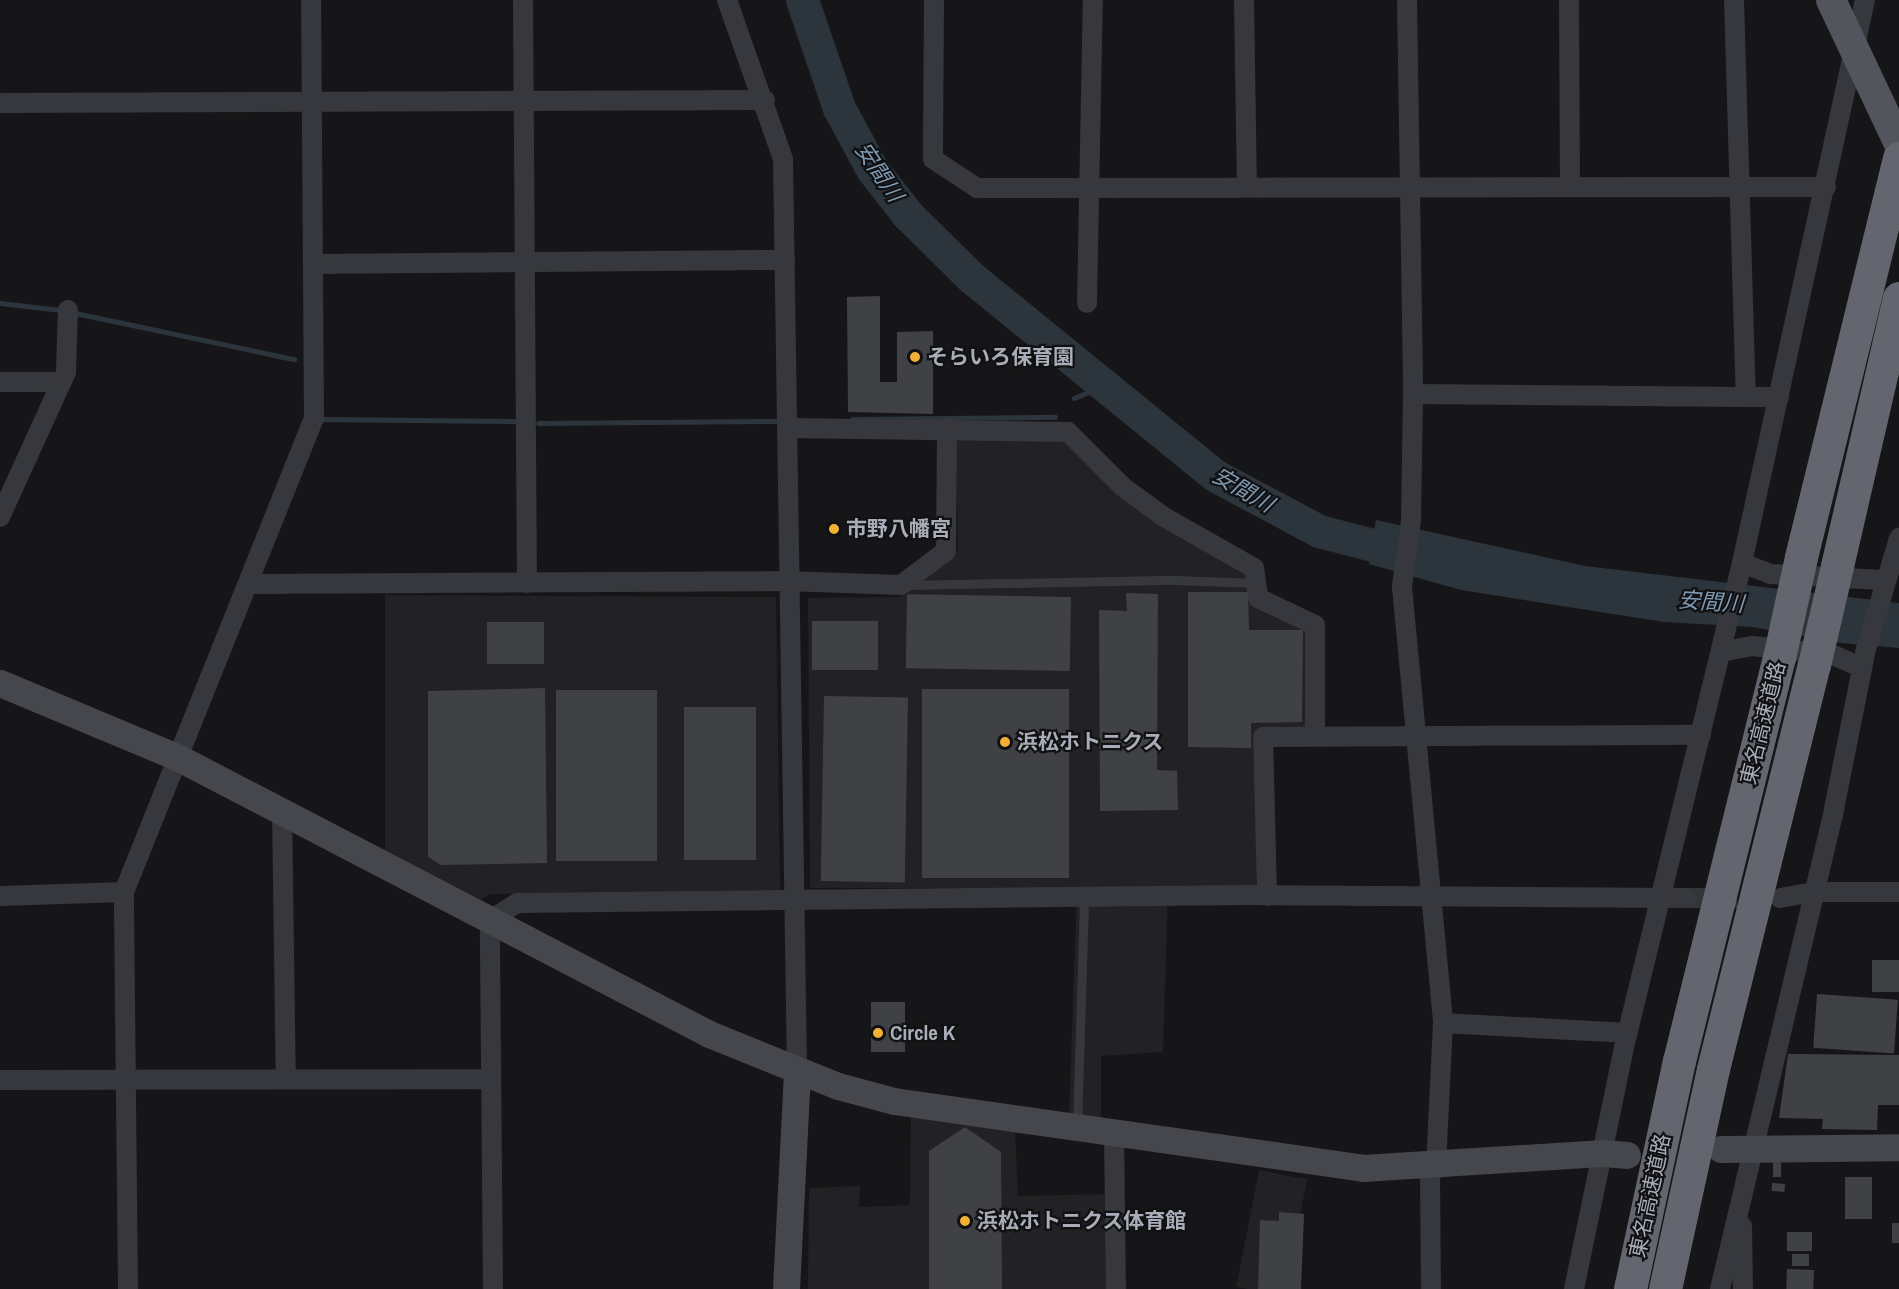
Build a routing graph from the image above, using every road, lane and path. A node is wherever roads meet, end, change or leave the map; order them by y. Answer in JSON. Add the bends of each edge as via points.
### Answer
{"nodes":[{"id":1,"x":311,"y":0,"type":"edge"},
{"id":2,"x":523,"y":0,"type":"edge"},
{"id":3,"x":727,"y":0,"type":"edge"},
{"id":4,"x":934,"y":0,"type":"edge"},
{"id":5,"x":1093,"y":0,"type":"edge"},
{"id":6,"x":1244,"y":0,"type":"edge"},
{"id":7,"x":1407,"y":0,"type":"edge"},
{"id":8,"x":1569,"y":0,"type":"edge"},
{"id":9,"x":1734,"y":0,"type":"edge"},
{"id":10,"x":1831,"y":0,"type":"edge"},
{"id":11,"x":1865,"y":0,"type":"edge"},
{"id":12,"x":1854,"y":48,"type":"junction"},
{"id":13,"x":523,"y":100,"type":"junction"},
{"id":14,"x":765,"y":100,"type":"junction"},
{"id":15,"x":311,"y":102,"type":"junction"},
{"id":16,"x":0,"y":103,"type":"edge"},
{"id":17,"x":1899,"y":144,"type":"edge"},
{"id":18,"x":1899,"y":158,"type":"edge"},
{"id":19,"x":1570,"y":184,"type":"junction"},
{"id":20,"x":1247,"y":185,"type":"junction"},
{"id":21,"x":1410,"y":185,"type":"junction"},
{"id":22,"x":1737,"y":186,"type":"junction"},
{"id":23,"x":1826,"y":187,"type":"junction"},
{"id":24,"x":1090,"y":191,"type":"junction"},
{"id":25,"x":785,"y":261,"type":"junction"},
{"id":26,"x":525,"y":262,"type":"junction"},
{"id":27,"x":314,"y":264,"type":"junction"},
{"id":28,"x":1899,"y":298,"type":"edge"},
{"id":29,"x":1087,"y":303,"type":"dead end"},
{"id":30,"x":68,"y":310,"type":"dead end"},
{"id":31,"x":0,"y":382,"type":"edge"},
{"id":32,"x":61,"y":382,"type":"junction"},
{"id":33,"x":1413,"y":394,"type":"junction"},
{"id":34,"x":1746,"y":397,"type":"junction"},
{"id":35,"x":1779,"y":397,"type":"junction"},
{"id":36,"x":788,"y":428,"type":"junction"},
{"id":37,"x":947,"y":428,"type":"junction"},
{"id":38,"x":0,"y":517,"type":"edge"},
{"id":39,"x":1899,"y":538,"type":"edge"},
{"id":40,"x":1741,"y":566,"type":"junction"},
{"id":41,"x":787,"y":581,"type":"junction"},
{"id":42,"x":527,"y":583,"type":"junction"},
{"id":43,"x":251,"y":584,"type":"junction"},
{"id":44,"x":1257,"y":584,"type":"junction"},
{"id":45,"x":901,"y":585,"type":"junction"},
{"id":46,"x":1882,"y":585,"type":"junction"},
{"id":47,"x":1722,"y":645,"type":"junction"},
{"id":48,"x":1864,"y":658,"type":"junction"},
{"id":49,"x":2,"y":687,"type":"edge"},
{"id":50,"x":1701,"y":735,"type":"junction"},
{"id":51,"x":1315,"y":736,"type":"junction"},
{"id":52,"x":1413,"y":740,"type":"junction"},
{"id":53,"x":177,"y":757,"type":"junction"},
{"id":54,"x":282,"y":809,"type":"junction"},
{"id":55,"x":124,"y":892,"type":"junction"},
{"id":56,"x":1815,"y":892,"type":"junction"},
{"id":57,"x":1899,"y":892,"type":"edge"},
{"id":58,"x":0,"y":896,"type":"edge"},
{"id":59,"x":1084,"y":896,"type":"junction"},
{"id":60,"x":1267,"y":896,"type":"junction"},
{"id":61,"x":1432,"y":896,"type":"junction"},
{"id":62,"x":792,"y":898,"type":"junction"},
{"id":63,"x":1661,"y":898,"type":"junction"},
{"id":64,"x":1687,"y":898,"type":"tunnel mouth"},
{"id":65,"x":1780,"y":898,"type":"tunnel mouth"},
{"id":66,"x":490,"y":920,"type":"junction"},
{"id":67,"x":1443,"y":1023,"type":"junction"},
{"id":68,"x":1628,"y":1033,"type":"junction"},
{"id":69,"x":797,"y":1072,"type":"junction"},
{"id":70,"x":286,"y":1079,"type":"junction"},
{"id":71,"x":491,"y":1079,"type":"junction"},
{"id":72,"x":0,"y":1080,"type":"edge"},
{"id":73,"x":126,"y":1080,"type":"junction"},
{"id":74,"x":1077,"y":1126,"type":"junction"},
{"id":75,"x":1114,"y":1131,"type":"junction"},
{"id":76,"x":1753,"y":1147,"type":"junction"},
{"id":77,"x":1899,"y":1147,"type":"edge"},
{"id":78,"x":1721,"y":1149,"type":"dead end"},
{"id":79,"x":1615,"y":1154,"type":"junction"},
{"id":80,"x":1436,"y":1164,"type":"junction"},
{"id":81,"x":1742,"y":1188,"type":"junction"},
{"id":82,"x":128,"y":1289,"type":"edge"},
{"id":83,"x":493,"y":1289,"type":"edge"},
{"id":84,"x":786,"y":1289,"type":"edge"},
{"id":85,"x":1116,"y":1289,"type":"edge"},
{"id":86,"x":1431,"y":1289,"type":"edge"},
{"id":87,"x":1574,"y":1289,"type":"edge"},
{"id":88,"x":1630,"y":1289,"type":"edge"},
{"id":89,"x":1665,"y":1289,"type":"edge"},
{"id":90,"x":1720,"y":1289,"type":"edge"},
{"id":91,"x":1743,"y":1289,"type":"edge"}],
"edges":[{"from":1,"to":15,"type":"street"},
{"from":2,"to":13,"type":"street"},
{"from":3,"to":14,"type":"street"},
{"from":4,"to":24,"type":"street","via":[[933,159],[977,189]]},
{"from":5,"to":24,"type":"street"},
{"from":6,"to":20,"type":"street"},
{"from":7,"to":21,"type":"street"},
{"from":8,"to":19,"type":"street"},
{"from":9,"to":22,"type":"street"},
{"from":10,"to":12,"type":"main road"},
{"from":11,"to":12,"type":"street"},
{"from":12,"to":17,"type":"main road"},
{"from":12,"to":23,"type":"street"},
{"from":13,"to":14,"type":"street"},
{"from":13,"to":15,"type":"street"},
{"from":13,"to":26,"type":"street"},
{"from":14,"to":25,"type":"street","via":[[783,159]]},
{"from":15,"to":16,"type":"street"},
{"from":15,"to":27,"type":"street"},
{"from":18,"to":88,"type":"highway","name":"東名高速道路","bridge":true,"via":[[1679,1061]]},
{"from":19,"to":21,"type":"street"},
{"from":19,"to":22,"type":"street"},
{"from":20,"to":21,"type":"street"},
{"from":20,"to":24,"type":"street"},
{"from":21,"to":33,"type":"street"},
{"from":22,"to":23,"type":"street"},
{"from":22,"to":34,"type":"street"},
{"from":23,"to":35,"type":"street"},
{"from":24,"to":29,"type":"street"},
{"from":25,"to":26,"type":"street"},
{"from":25,"to":36,"type":"street"},
{"from":26,"to":27,"type":"street"},
{"from":26,"to":42,"type":"street"},
{"from":27,"to":43,"type":"street","via":[[314,418]]},
{"from":28,"to":89,"type":"highway","name":"東名高速道路","bridge":true,"via":[[1814,665],[1713,1069]]},
{"from":30,"to":32,"type":"street","via":[[66,372]]},
{"from":31,"to":32,"type":"street"},
{"from":32,"to":38,"type":"street"},
{"from":33,"to":34,"type":"street"},
{"from":33,"to":52,"type":"street","via":[[1411,520],[1402,583]]},
{"from":34,"to":35,"type":"street"},
{"from":35,"to":40,"type":"street","via":[[1762,453]]},
{"from":36,"to":37,"type":"street"},
{"from":36,"to":41,"type":"street"},
{"from":37,"to":44,"type":"street","via":[[1068,432],[1148,505],[1254,568]]},
{"from":37,"to":45,"type":"street","via":[[946,550]]},
{"from":39,"to":46,"type":"street"},
{"from":40,"to":46,"type":"street","via":[[1771,574]]},
{"from":40,"to":47,"type":"street"},
{"from":41,"to":42,"type":"street"},
{"from":41,"to":45,"type":"street"},
{"from":41,"to":62,"type":"street"},
{"from":42,"to":43,"type":"street"},
{"from":43,"to":53,"type":"street"},
{"from":44,"to":45,"type":"lane","via":[[1176,580]]},
{"from":44,"to":51,"type":"street","via":[[1258,598],[1315,625]]},
{"from":46,"to":48,"type":"street"},
{"from":47,"to":48,"type":"street"},
{"from":47,"to":50,"type":"street"},
{"from":48,"to":56,"type":"street"},
{"from":49,"to":53,"type":"street"},
{"from":50,"to":52,"type":"street"},
{"from":50,"to":63,"type":"street"},
{"from":51,"to":52,"type":"street"},
{"from":51,"to":60,"type":"street","via":[[1263,737]]},
{"from":52,"to":61,"type":"street"},
{"from":53,"to":54,"type":"street"},
{"from":53,"to":55,"type":"street"},
{"from":54,"to":66,"type":"street"},
{"from":54,"to":70,"type":"street"},
{"from":55,"to":58,"type":"street"},
{"from":55,"to":73,"type":"street"},
{"from":56,"to":57,"type":"street"},
{"from":56,"to":65,"type":"street"},
{"from":56,"to":76,"type":"street"},
{"from":59,"to":60,"type":"street"},
{"from":59,"to":62,"type":"street"},
{"from":59,"to":74,"type":"lane"},
{"from":60,"to":61,"type":"street"},
{"from":61,"to":63,"type":"street"},
{"from":61,"to":67,"type":"street"},
{"from":62,"to":66,"type":"street","via":[[517,903]]},
{"from":62,"to":69,"type":"street"},
{"from":63,"to":64,"type":"street"},
{"from":63,"to":68,"type":"street"},
{"from":66,"to":69,"type":"street","via":[[709,1034]]},
{"from":66,"to":71,"type":"street"},
{"from":67,"to":68,"type":"street"},
{"from":67,"to":80,"type":"street"},
{"from":68,"to":79,"type":"street"},
{"from":69,"to":74,"type":"street","via":[[894,1101]]},
{"from":69,"to":84,"type":"street"},
{"from":70,"to":71,"type":"street"},
{"from":70,"to":73,"type":"street"},
{"from":71,"to":83,"type":"street"},
{"from":72,"to":73,"type":"street"},
{"from":73,"to":82,"type":"street"},
{"from":74,"to":75,"type":"street"},
{"from":75,"to":80,"type":"street","via":[[1363,1168]]},
{"from":75,"to":85,"type":"street"},
{"from":76,"to":77,"type":"street"},
{"from":76,"to":78,"type":"street"},
{"from":76,"to":81,"type":"street"},
{"from":79,"to":80,"type":"street"},
{"from":79,"to":87,"type":"street"},
{"from":80,"to":86,"type":"street","via":[[1430,1177]]},
{"from":81,"to":90,"type":"street"},
{"from":81,"to":91,"type":"street"}]}
